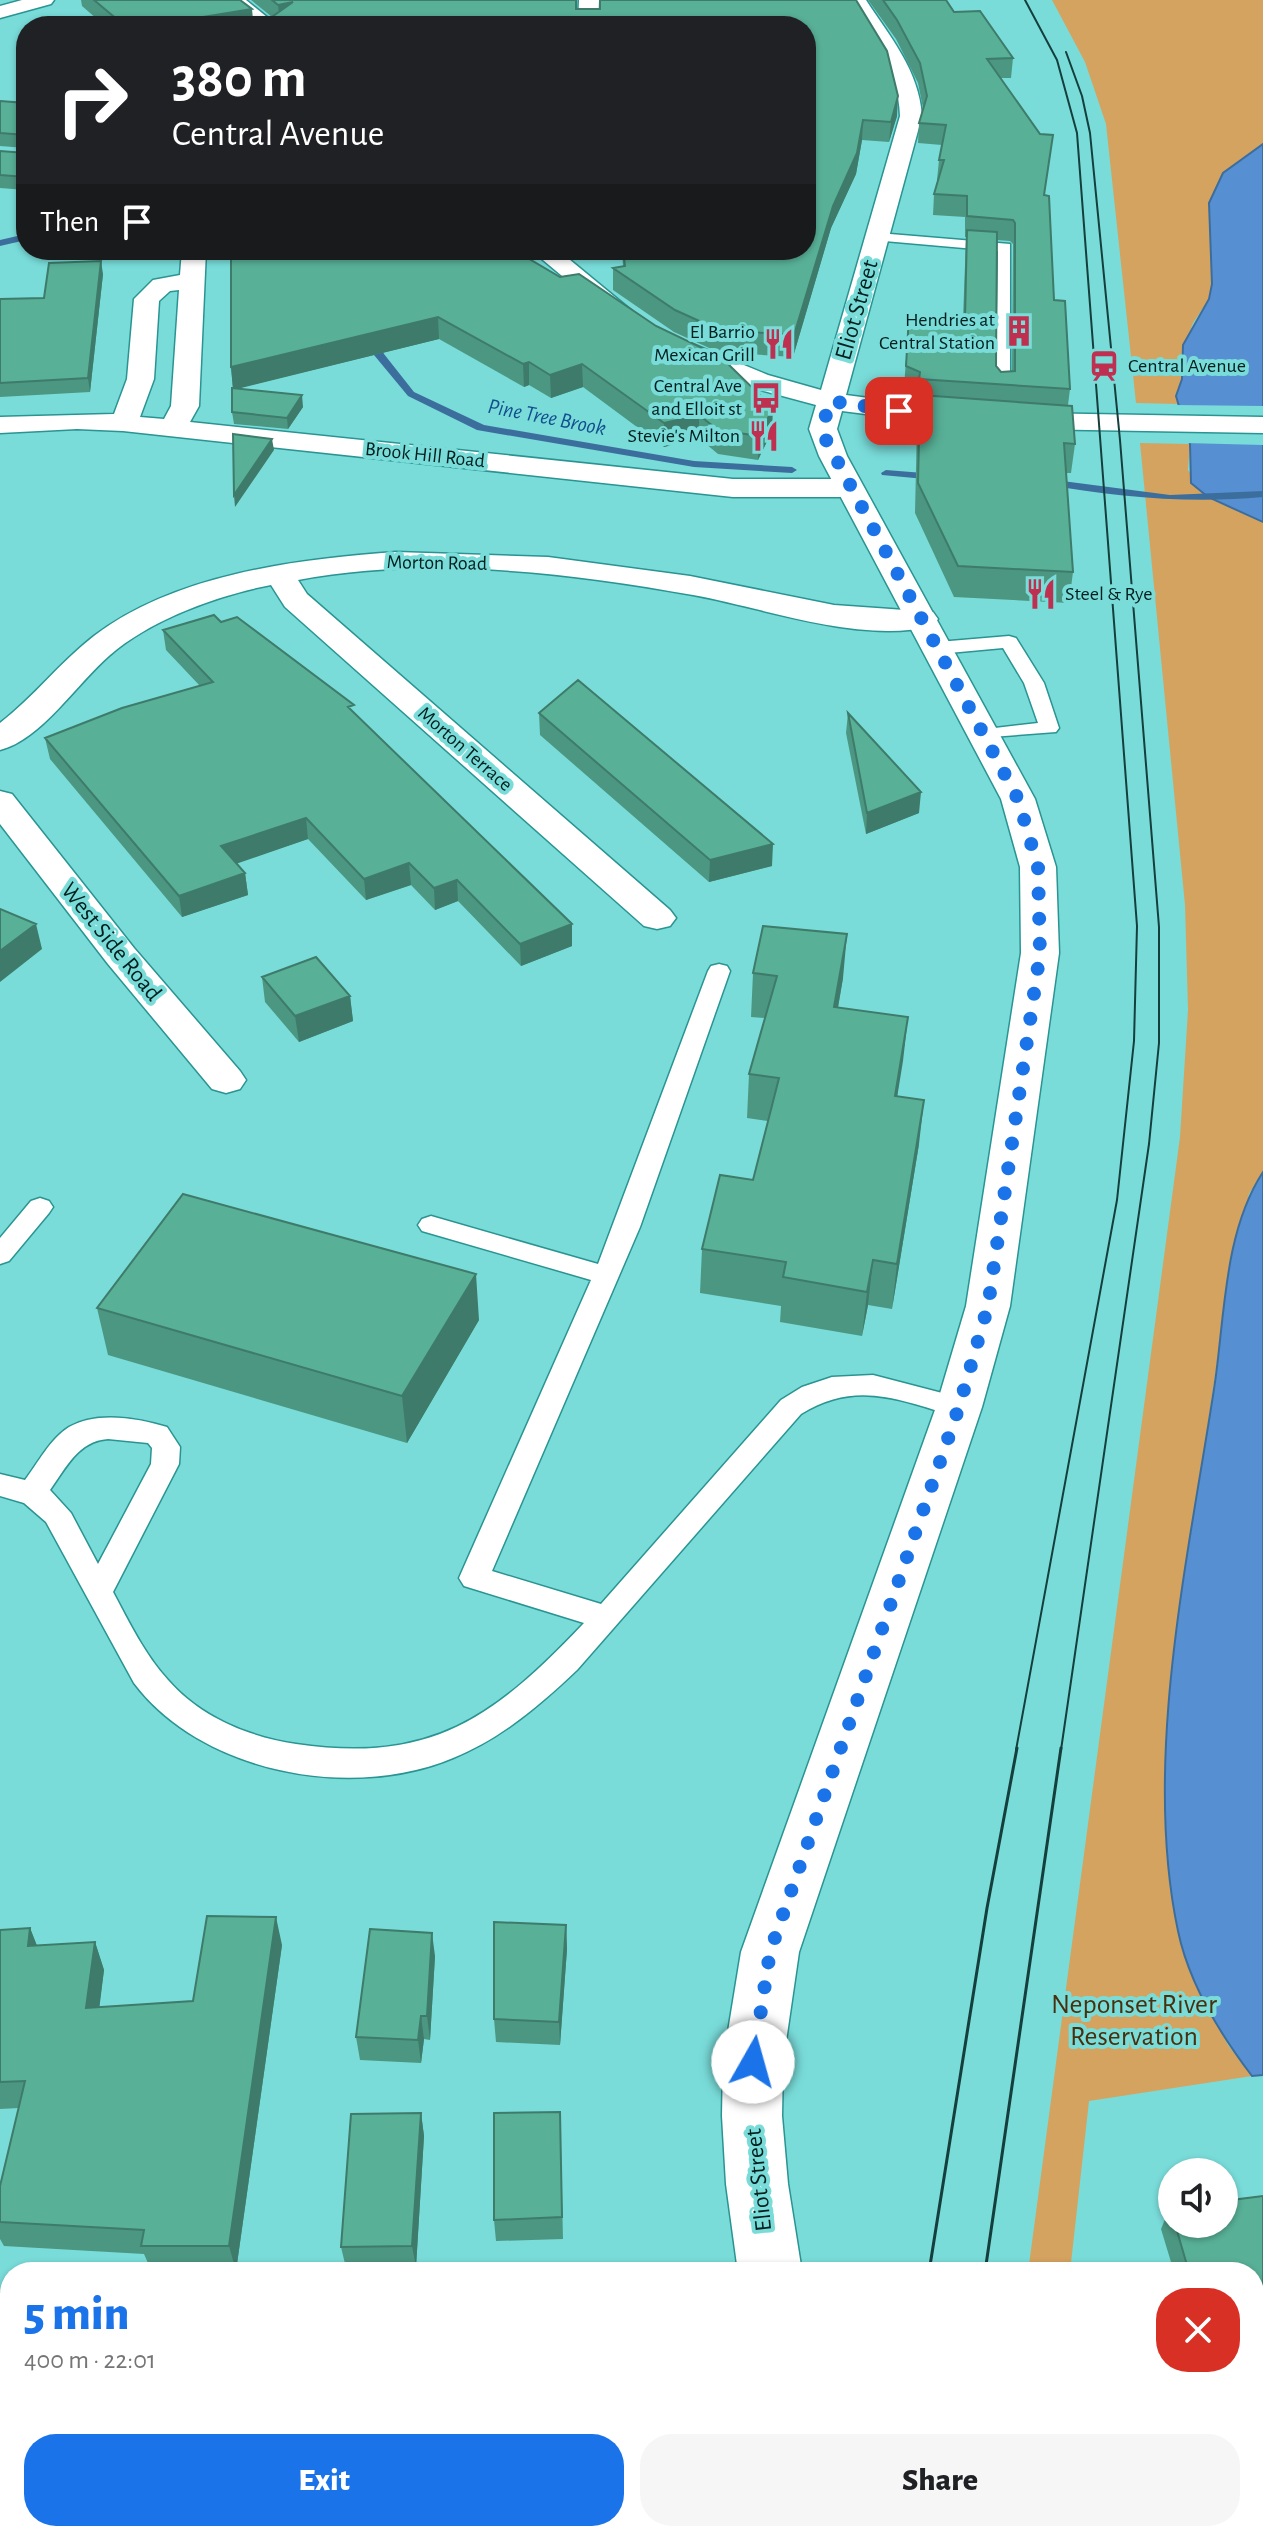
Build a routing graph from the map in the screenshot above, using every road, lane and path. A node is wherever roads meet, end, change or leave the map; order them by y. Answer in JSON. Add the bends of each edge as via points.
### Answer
{"nodes":[{"id":1,"x":44,"y":0,"type":"edge"},
{"id":2,"x":234,"y":0,"type":"edge"},
{"id":3,"x":856,"y":0,"type":"edge"},
{"id":4,"x":0,"y":12,"type":"edge"},
{"id":5,"x":255,"y":16,"type":"edge"},
{"id":6,"x":878,"y":237,"type":"junction"},
{"id":7,"x":193,"y":260,"type":"edge"},
{"id":8,"x":562,"y":260,"type":"edge"},
{"id":9,"x":192,"y":281,"type":"junction"},
{"id":10,"x":1004,"y":389,"type":"edge"},
{"id":11,"x":830,"y":401,"type":"junction"},
{"id":12,"x":123,"y":423,"type":"junction"},
{"id":13,"x":0,"y":425,"type":"edge"},
{"id":14,"x":1263,"y":425,"type":"edge"},
{"id":15,"x":173,"y":428,"type":"junction"},
{"id":16,"x":850,"y":488,"type":"junction"},
{"id":17,"x":279,"y":574,"type":"junction"},
{"id":18,"x":930,"y":634,"type":"junction"},
{"id":19,"x":985,"y":734,"type":"junction"},
{"id":20,"x":0,"y":740,"type":"edge"},
{"id":21,"x":0,"y":801,"type":"edge"},
{"id":22,"x":657,"y":918,"type":"dead end"},
{"id":23,"x":719,"y":971,"type":"dead end"},
{"id":24,"x":226,"y":1080,"type":"dead end"},
{"id":25,"x":40,"y":1207,"type":"dead end"},
{"id":26,"x":431,"y":1225,"type":"dead end"},
{"id":27,"x":0,"y":1255,"type":"edge"},
{"id":28,"x":606,"y":1275,"type":"junction"},
{"id":29,"x":959,"y":1407,"type":"junction"},
{"id":30,"x":0,"y":1485,"type":"edge"},
{"id":31,"x":32,"y":1493,"type":"junction"},
{"id":32,"x":99,"y":1591,"type":"junction"},
{"id":33,"x":607,"y":1618,"type":"junction"},
{"id":34,"x":769,"y":2262,"type":"edge"}],
"edges":[{"from":1,"to":4,"type":"street"},
{"from":2,"to":5,"type":"street"},
{"from":3,"to":6,"type":"street","name":"Eliot Street","via":[[911,98],[908,128]]},
{"from":6,"to":10,"type":"lane","via":[[1005,247]]},
{"from":6,"to":11,"type":"street","name":"Eliot Street"},
{"from":7,"to":9,"type":"street"},
{"from":8,"to":11,"type":"street","via":[[653,334],[767,384]]},
{"from":9,"to":12,"type":"street","via":[[162,285],[147,299],[139,388]]},
{"from":9,"to":15,"type":"street","via":[[185,406]]},
{"from":11,"to":14,"type":"street","via":[[990,419]]},
{"from":11,"to":16,"type":"street","name":"Eliot Street","via":[[825,438]]},
{"from":12,"to":13,"type":"street","name":"Brook Hill Road"},
{"from":12,"to":15,"type":"street","name":"Brook Hill Road"},
{"from":15,"to":16,"type":"street","name":"Brook Hill Road","via":[[733,488]]},
{"from":16,"to":18,"type":"street","name":"Eliot Street"},
{"from":17,"to":18,"type":"street","name":"Morton Road","via":[[365,562],[502,565],[671,582]]},
{"from":17,"to":20,"type":"street","name":"Morton Road","via":[[202,594],[135,624],[83,660]]},
{"from":17,"to":22,"type":"street","name":"Morton Terrace","via":[[296,600]]},
{"from":18,"to":19,"type":"street","name":"Eliot Street"},
{"from":18,"to":19,"type":"lane","via":[[1009,642],[1034,683],[1049,728]]},
{"from":19,"to":29,"type":"street","name":"Eliot Street","via":[[1018,799],[1033,845],[1040,953],[988,1306]]},
{"from":21,"to":24,"type":"street","name":"West Side Road","via":[[91,920]]},
{"from":23,"to":28,"type":"lane"},
{"from":25,"to":27,"type":"lane"},
{"from":26,"to":28,"type":"lane"},
{"from":28,"to":33,"type":"lane","via":[[474,1578]]},
{"from":29,"to":33,"type":"lane","via":[[861,1383],[824,1387],[807,1395]]},
{"from":29,"to":34,"type":"street","name":"Eliot Street","via":[[770,1952],[753,2062],[752,2116]]},
{"from":30,"to":31,"type":"lane"},
{"from":31,"to":32,"type":"lane","via":[[58,1516]]},
{"from":31,"to":32,"type":"lane","via":[[75,1435],[92,1427],[157,1434],[166,1447],[165,1464]]},
{"from":32,"to":33,"type":"lane","via":[[147,1677],[170,1704],[265,1752],[336,1765],[406,1760],[473,1736],[533,1695]]}]}
